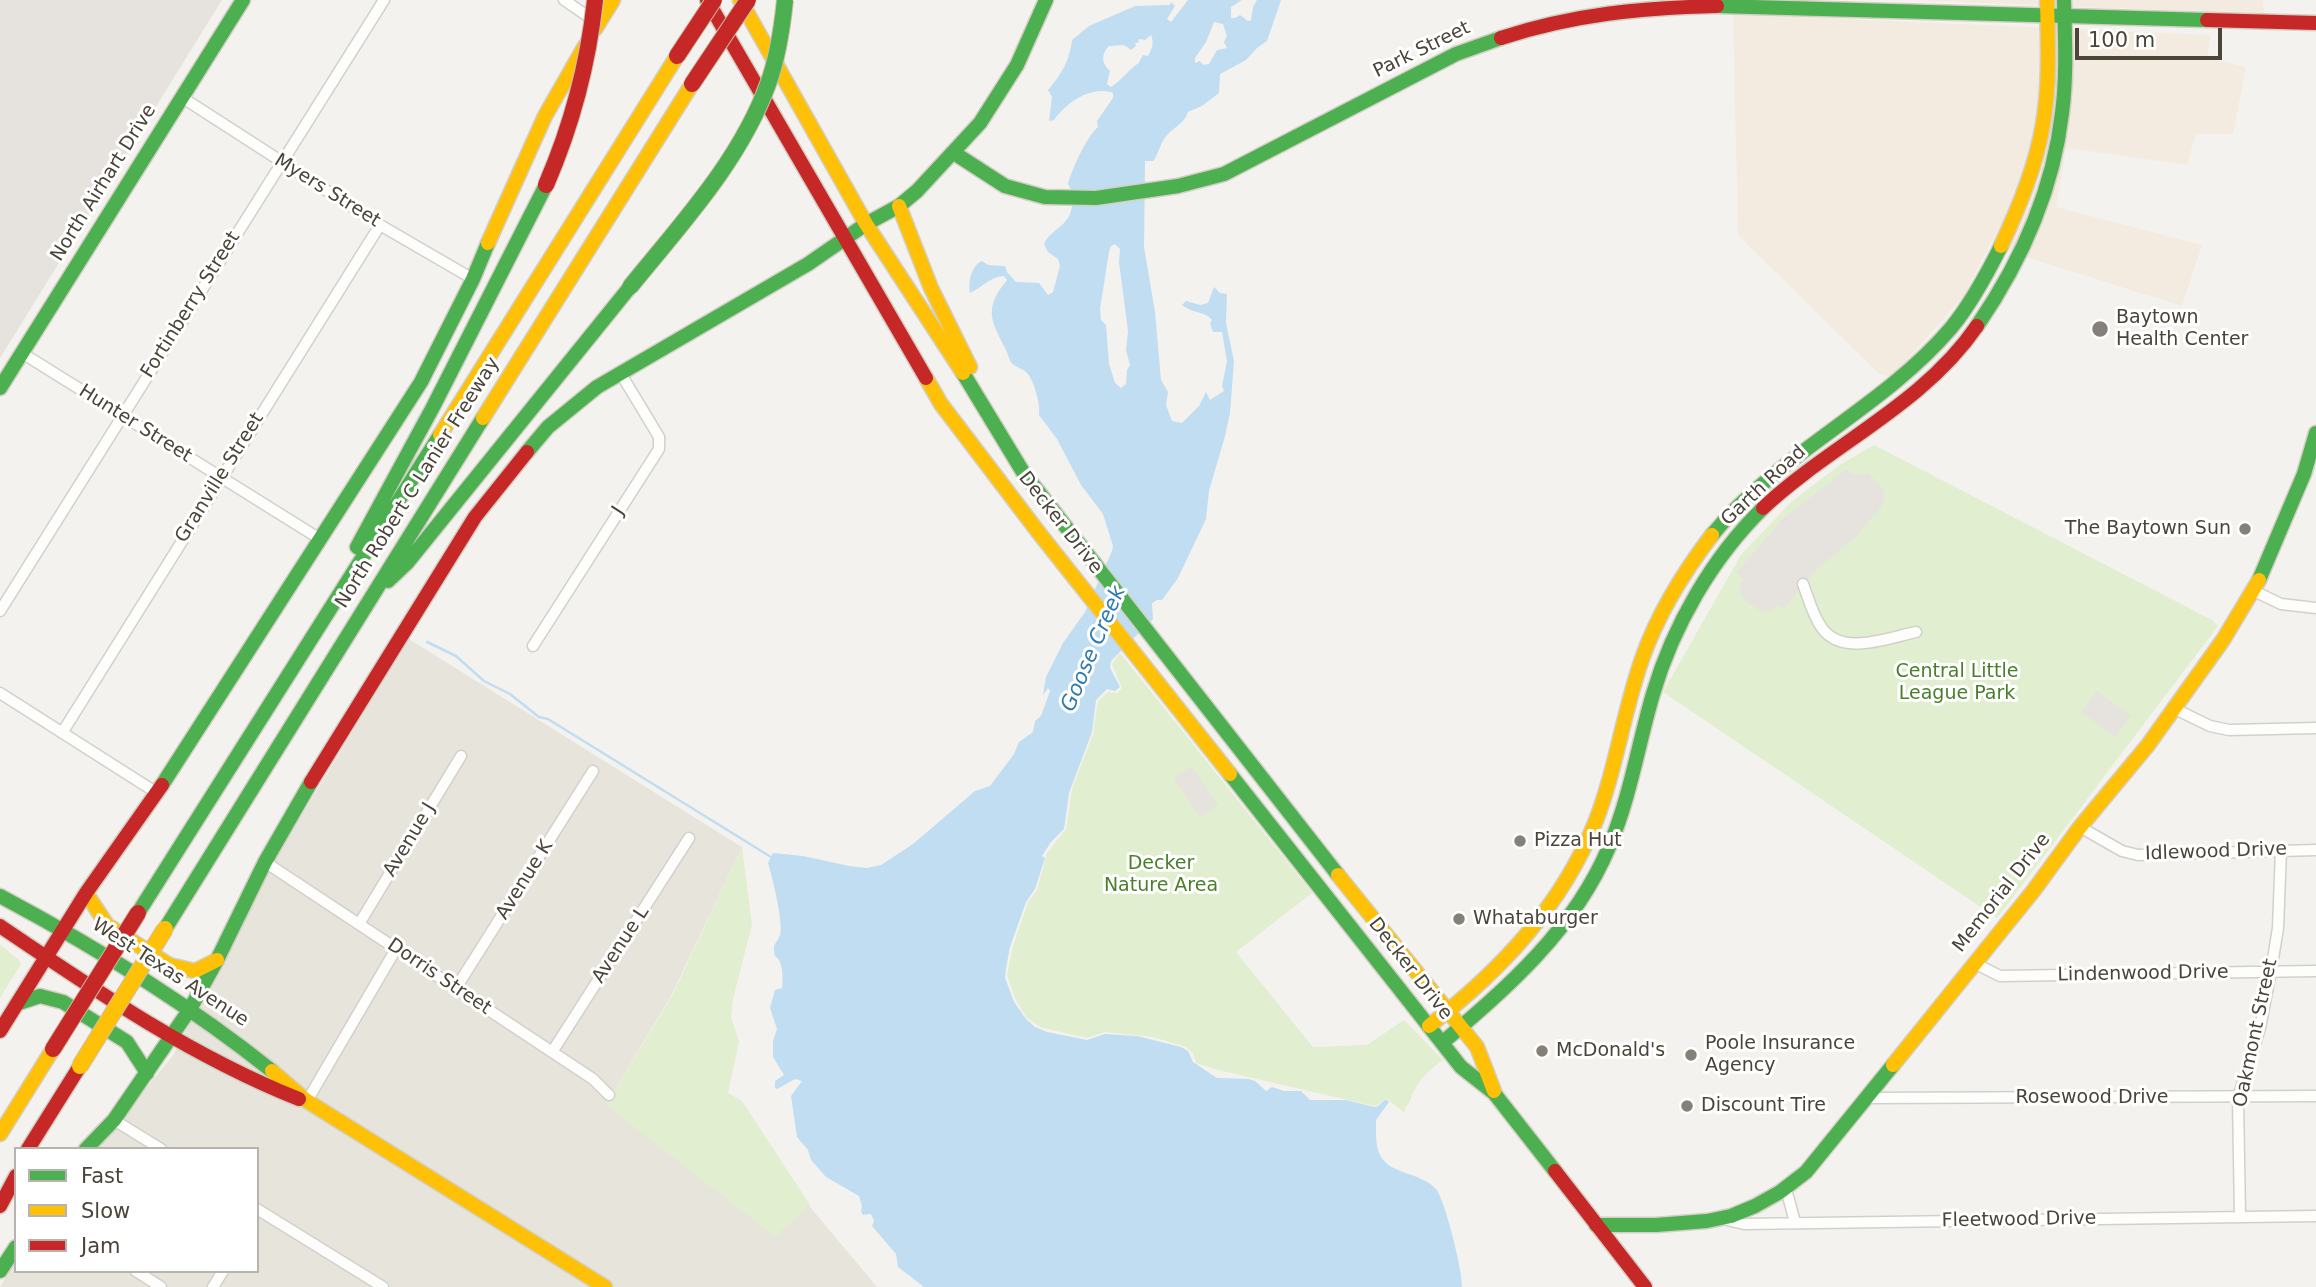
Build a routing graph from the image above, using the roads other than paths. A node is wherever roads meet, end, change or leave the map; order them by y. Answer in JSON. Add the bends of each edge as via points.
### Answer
{"nodes":[{"id":1,"x":243,"y":0,"type":"edge"},
{"id":2,"x":384,"y":0,"type":"edge"},
{"id":3,"x":564,"y":0,"type":"edge"},
{"id":4,"x":595,"y":0,"type":"edge"},
{"id":5,"x":613,"y":0,"type":"edge"},
{"id":6,"x":707,"y":0,"type":"edge"},
{"id":7,"x":713,"y":0,"type":"edge"},
{"id":8,"x":740,"y":0,"type":"edge"},
{"id":9,"x":748,"y":0,"type":"edge"},
{"id":10,"x":785,"y":0,"type":"edge"},
{"id":11,"x":1046,"y":0,"type":"edge"},
{"id":12,"x":2056,"y":8,"type":"edge"},
{"id":13,"x":598,"y":23,"type":"junction"},
{"id":14,"x":2316,"y":23,"type":"edge"},
{"id":15,"x":183,"y":98,"type":"junction"},
{"id":16,"x":954,"y":153,"type":"junction"},
{"id":17,"x":281,"y":162,"type":"junction"},
{"id":18,"x":899,"y":206,"type":"junction"},
{"id":19,"x":2017,"y":208,"type":"junction"},
{"id":20,"x":2036,"y":217,"type":"junction"},
{"id":21,"x":866,"y":224,"type":"junction"},
{"id":22,"x":380,"y":225,"type":"junction"},
{"id":23,"x":846,"y":239,"type":"junction"},
{"id":24,"x":473,"y":279,"type":"junction"},
{"id":25,"x":1956,"y":322,"type":"junction"},
{"id":26,"x":1976,"y":330,"type":"junction"},
{"id":27,"x":22,"y":353,"type":"junction"},
{"id":28,"x":621,"y":374,"type":"junction"},
{"id":29,"x":0,"y":388,"type":"edge"},
{"id":30,"x":122,"y":416,"type":"junction"},
{"id":31,"x":2316,"y":432,"type":"edge"},
{"id":32,"x":1779,"y":469,"type":"junction"},
{"id":33,"x":1023,"y":472,"type":"junction"},
{"id":34,"x":2310,"y":476,"type":"edge"},
{"id":35,"x":220,"y":477,"type":"junction"},
{"id":36,"x":1790,"y":485,"type":"junction"},
{"id":37,"x":320,"y":539,"type":"junction"},
{"id":38,"x":1679,"y":582,"type":"junction"},
{"id":39,"x":1803,"y":584,"type":"dead end"},
{"id":40,"x":2254,"y":591,"type":"junction"},
{"id":41,"x":374,"y":594,"type":"junction"},
{"id":42,"x":1697,"y":595,"type":"junction"},
{"id":43,"x":2316,"y":608,"type":"edge"},
{"id":44,"x":0,"y":611,"type":"edge"},
{"id":45,"x":314,"y":632,"type":"junction"},
{"id":46,"x":1916,"y":632,"type":"dead end"},
{"id":47,"x":533,"y":646,"type":"dead end"},
{"id":48,"x":1632,"y":689,"type":"junction"},
{"id":49,"x":0,"y":694,"type":"edge"},
{"id":50,"x":1652,"y":694,"type":"junction"},
{"id":51,"x":2175,"y":709,"type":"junction"},
{"id":52,"x":2316,"y":728,"type":"edge"},
{"id":53,"x":62,"y":733,"type":"junction"},
{"id":54,"x":461,"y":756,"type":"dead end"},
{"id":55,"x":593,"y":771,"type":"dead end"},
{"id":56,"x":157,"y":793,"type":"junction"},
{"id":57,"x":1597,"y":813,"type":"junction"},
{"id":58,"x":1619,"y":820,"type":"junction"},
{"id":59,"x":2080,"y":827,"type":"junction"},
{"id":60,"x":689,"y":838,"type":"dead end"},
{"id":61,"x":2281,"y":850,"type":"junction"},
{"id":62,"x":2316,"y":850,"type":"edge"},
{"id":63,"x":265,"y":862,"type":"junction"},
{"id":64,"x":86,"y":893,"type":"junction"},
{"id":65,"x":0,"y":897,"type":"edge"},
{"id":66,"x":1557,"y":898,"type":"junction"},
{"id":67,"x":1573,"y":912,"type":"junction"},
{"id":68,"x":359,"y":924,"type":"junction"},
{"id":69,"x":0,"y":926,"type":"edge"},
{"id":70,"x":63,"y":929,"type":"junction"},
{"id":71,"x":396,"y":949,"type":"junction"},
{"id":72,"x":46,"y":957,"type":"junction"},
{"id":73,"x":217,"y":960,"type":"junction"},
{"id":74,"x":1974,"y":963,"type":"junction"},
{"id":75,"x":2271,"y":971,"type":"junction"},
{"id":76,"x":2316,"y":971,"type":"edge"},
{"id":77,"x":456,"y":988,"type":"junction"},
{"id":78,"x":19,"y":1003,"type":"junction"},
{"id":79,"x":190,"y":1009,"type":"junction"},
{"id":80,"x":1448,"y":1012,"type":"junction"},
{"id":81,"x":1429,"y":1027,"type":"junction"},
{"id":82,"x":1460,"y":1027,"type":"junction"},
{"id":83,"x":0,"y":1031,"type":"edge"},
{"id":84,"x":171,"y":1037,"type":"junction"},
{"id":85,"x":1442,"y":1043,"type":"junction"},
{"id":86,"x":552,"y":1052,"type":"junction"},
{"id":87,"x":147,"y":1073,"type":"junction"},
{"id":88,"x":29,"y":1088,"type":"junction"},
{"id":89,"x":1494,"y":1093,"type":"junction"},
{"id":90,"x":610,"y":1096,"type":"dead end"},
{"id":91,"x":2316,"y":1096,"type":"edge"},
{"id":92,"x":1867,"y":1098,"type":"junction"},
{"id":93,"x":2238,"y":1098,"type":"junction"},
{"id":94,"x":307,"y":1101,"type":"junction"},
{"id":95,"x":0,"y":1116,"type":"edge"},
{"id":96,"x":114,"y":1120,"type":"junction"},
{"id":97,"x":0,"y":1134,"type":"edge"},
{"id":98,"x":30,"y":1147,"type":"edge"},
{"id":99,"x":88,"y":1147,"type":"edge"},
{"id":100,"x":157,"y":1147,"type":"edge"},
{"id":101,"x":14,"y":1172,"type":"edge"},
{"id":102,"x":14,"y":1180,"type":"edge"},
{"id":103,"x":1786,"y":1189,"type":"junction"},
{"id":104,"x":0,"y":1195,"type":"edge"},
{"id":105,"x":0,"y":1206,"type":"edge"},
{"id":106,"x":259,"y":1213,"type":"edge"},
{"id":107,"x":2316,"y":1216,"type":"edge"},
{"id":108,"x":2240,"y":1217,"type":"junction"},
{"id":109,"x":1723,"y":1219,"type":"junction"},
{"id":110,"x":1795,"y":1222,"type":"junction"},
{"id":111,"x":1595,"y":1225,"type":"junction"},
{"id":112,"x":14,"y":1250,"type":"edge"},
{"id":113,"x":0,"y":1271,"type":"edge"},
{"id":114,"x":139,"y":1273,"type":"edge"},
{"id":115,"x":161,"y":1287,"type":"edge"},
{"id":116,"x":383,"y":1287,"type":"edge"},
{"id":117,"x":605,"y":1287,"type":"edge"},
{"id":118,"x":1645,"y":1287,"type":"edge"}],
"edges":[{"from":1,"to":15,"type":"main road","name":"North Airhart Drive"},
{"from":2,"to":17,"type":"street","name":"Fortinberry Street"},
{"from":3,"to":13,"type":"street"},
{"from":4,"to":45,"type":"main road","bridge":true,"via":[[579,98],[546,185],[433,407],[326,600]]},
{"from":5,"to":13,"type":"main road"},
{"from":6,"to":23,"type":"main road","name":"Decker Drive"},
{"from":7,"to":45,"type":"main road","name":"North Robert C Lanier Freeway","bridge":true},
{"from":8,"to":21,"type":"main road","name":"Decker Drive"},
{"from":9,"to":41,"type":"main road","name":"North Robert C Lanier Freeway","bridge":true},
{"from":10,"to":41,"type":"main road","bridge":true,"via":[[774,69],[758,113],[724,169],[407,563]]},
{"from":11,"to":16,"type":"main road","via":[[1000,93]]},
{"from":12,"to":14,"type":"main road","name":"Park Street"},
{"from":12,"to":16,"type":"main road","name":"Park Street","via":[[1660,7],[1593,15],[1485,42],[1224,174],[1166,189],[1054,198],[1003,185]]},
{"from":12,"to":19,"type":"main road","name":"Garth Road","via":[[2042,125]]},
{"from":12,"to":20,"type":"main road","name":"Garth Road","via":[[2062,118],[2053,167]]},
{"from":13,"to":24,"type":"main road","via":[[545,116]]},
{"from":15,"to":17,"type":"street","name":"Myers Street"},
{"from":15,"to":27,"type":"main road","name":"North Airhart Drive"},
{"from":16,"to":18,"type":"main road"},
{"from":17,"to":22,"type":"street","name":"Myers Street"},
{"from":17,"to":30,"type":"street","name":"Fortinberry Street"},
{"from":18,"to":21,"type":"main road"},
{"from":18,"to":33,"type":"main road","via":[[946,324],[997,413]]},
{"from":19,"to":20,"type":"main road"},
{"from":19,"to":25,"type":"main road","name":"Garth Road"},
{"from":20,"to":26,"type":"main road","name":"Garth Road","via":[[2013,270]]},
{"from":21,"to":23,"type":"main road"},
{"from":21,"to":33,"type":"main road","name":"Decker Drive"},
{"from":22,"to":24,"type":"street","name":"Myers Street"},
{"from":22,"to":35,"type":"street","name":"Granville Street"},
{"from":23,"to":28,"type":"main road"},
{"from":23,"to":81,"type":"main road","name":"Decker Drive","via":[[941,404]]},
{"from":24,"to":37,"type":"main road","via":[[421,382]]},
{"from":25,"to":26,"type":"main road"},
{"from":25,"to":32,"type":"main road","name":"Garth Road","via":[[1884,392]]},
{"from":26,"to":36,"type":"main road","name":"Garth Road","via":[[1923,387]]},
{"from":27,"to":29,"type":"main road","name":"North Airhart Drive"},
{"from":27,"to":30,"type":"street","name":"Hunter Street"},
{"from":28,"to":47,"type":"street","name":"J","via":[[659,437],[659,449]]},
{"from":28,"to":63,"type":"main road","via":[[597,387],[548,427],[475,517]]},
{"from":30,"to":35,"type":"street","name":"Hunter Street"},
{"from":30,"to":44,"type":"street","name":"Fortinberry Street"},
{"from":31,"to":34,"type":"main road","name":"Memorial Drive"},
{"from":32,"to":36,"type":"main road"},
{"from":32,"to":38,"type":"main road","name":"Garth Road","via":[[1753,490]]},
{"from":33,"to":80,"type":"main road","name":"Decker Drive"},
{"from":34,"to":40,"type":"main road","name":"Memorial Drive"},
{"from":35,"to":37,"type":"street","name":"Hunter Street"},
{"from":35,"to":53,"type":"street","name":"Granville Street"},
{"from":36,"to":42,"type":"main road","name":"Garth Road","via":[[1741,531]]},
{"from":37,"to":56,"type":"main road"},
{"from":38,"to":42,"type":"main road"},
{"from":38,"to":48,"type":"main road","name":"Garth Road","via":[[1644,648]]},
{"from":39,"to":46,"type":"street","via":[[1820,625],[1839,641],[1859,644]]},
{"from":40,"to":43,"type":"street","via":[[2281,604]]},
{"from":40,"to":51,"type":"main road","name":"Memorial Drive"},
{"from":41,"to":98,"type":"main road","name":"North Robert C Lanier Freeway","bridge":true},
{"from":42,"to":50,"type":"main road","name":"Garth Road"},
{"from":45,"to":88,"type":"main road","name":"North Robert C Lanier Freeway","bridge":true},
{"from":48,"to":50,"type":"main road"},
{"from":48,"to":57,"type":"main road","name":"Garth Road"},
{"from":49,"to":53,"type":"street"},
{"from":50,"to":58,"type":"main road","name":"Garth Road"},
{"from":51,"to":52,"type":"street","via":[[2230,730]]},
{"from":51,"to":59,"type":"main road","name":"Memorial Drive"},
{"from":53,"to":56,"type":"street"},
{"from":54,"to":68,"type":"street","name":"Avenue J"},
{"from":55,"to":77,"type":"street","name":"Avenue K"},
{"from":56,"to":64,"type":"main road"},
{"from":57,"to":58,"type":"main road"},
{"from":57,"to":66,"type":"main road","name":"Garth Road"},
{"from":58,"to":67,"type":"main road","name":"Garth Road","via":[[1604,858]]},
{"from":59,"to":61,"type":"street","name":"Idlewood Drive","via":[[2138,855]]},
{"from":59,"to":74,"type":"main road","name":"Memorial Drive"},
{"from":60,"to":86,"type":"street","name":"Avenue L"},
{"from":61,"to":62,"type":"street","name":"Idlewood Drive"},
{"from":61,"to":75,"type":"street","name":"Oakmont Street","via":[[2279,918]]},
{"from":63,"to":68,"type":"street","name":"Dorris Street"},
{"from":63,"to":73,"type":"main road"},
{"from":64,"to":70,"type":"main road"},
{"from":64,"to":73,"type":"main road","via":[[107,925],[169,965],[195,971]]},
{"from":65,"to":70,"type":"main road","name":"West Texas Avenue"},
{"from":66,"to":67,"type":"street"},
{"from":66,"to":80,"type":"main road","name":"Garth Road","via":[[1500,966]]},
{"from":67,"to":82,"type":"main road","name":"Garth Road","via":[[1510,985]]},
{"from":68,"to":71,"type":"street","name":"Dorris Street"},
{"from":69,"to":72,"type":"main road","name":"West Texas Avenue"},
{"from":70,"to":72,"type":"main road"},
{"from":70,"to":79,"type":"main road","name":"West Texas Avenue"},
{"from":71,"to":77,"type":"street","name":"Dorris Street"},
{"from":71,"to":94,"type":"street"},
{"from":72,"to":78,"type":"main road"},
{"from":72,"to":84,"type":"main road","name":"West Texas Avenue"},
{"from":73,"to":79,"type":"main road"},
{"from":74,"to":75,"type":"street","name":"Lindenwood Drive","via":[[2000,976]]},
{"from":74,"to":92,"type":"main road","name":"Memorial Drive"},
{"from":75,"to":76,"type":"street","name":"Lindenwood Drive"},
{"from":75,"to":93,"type":"street","name":"Oakmont Street","via":[[2260,1028]]},
{"from":77,"to":86,"type":"street","name":"Dorris Street"},
{"from":78,"to":83,"type":"main road"},
{"from":78,"to":87,"type":"main road","via":[[40,996],[63,1002],[127,1042]]},
{"from":79,"to":84,"type":"main road"},
{"from":79,"to":94,"type":"main road","name":"West Texas Avenue","via":[[266,1063]]},
{"from":80,"to":81,"type":"main road","name":"Garth Road"},
{"from":80,"to":82,"type":"main road","name":"Decker Drive"},
{"from":81,"to":85,"type":"main road","name":"Decker Drive"},
{"from":82,"to":85,"type":"main road","name":"Garth Road"},
{"from":82,"to":89,"type":"main road","name":"Decker Drive","via":[[1477,1047]]},
{"from":84,"to":87,"type":"main road"},
{"from":84,"to":94,"type":"main road","name":"West Texas Avenue","via":[[274,1090]]},
{"from":85,"to":89,"type":"main road","name":"Decker Drive","via":[[1461,1067]]},
{"from":86,"to":90,"type":"street","name":"Dorris Street"},
{"from":87,"to":96,"type":"main road"},
{"from":88,"to":95,"type":"main road"},
{"from":88,"to":97,"type":"main road"},
{"from":89,"to":111,"type":"main road","name":"Decker Drive"},
{"from":91,"to":93,"type":"street","name":"Rosewood Drive"},
{"from":92,"to":93,"type":"street","name":"Rosewood Drive"},
{"from":92,"to":103,"type":"main road","name":"Memorial Drive","via":[[1806,1172]]},
{"from":93,"to":108,"type":"street","name":"Oakmont Street"},
{"from":94,"to":117,"type":"main road","name":"West Texas Avenue"},
{"from":96,"to":99,"type":"main road"},
{"from":96,"to":100,"type":"street"},
{"from":101,"to":104,"type":"main road"},
{"from":102,"to":105,"type":"main road"},
{"from":103,"to":109,"type":"main road","name":"Memorial Drive","via":[[1742,1214]]},
{"from":103,"to":110,"type":"street"},
{"from":106,"to":116,"type":"street"},
{"from":107,"to":108,"type":"street","name":"Fleetwood Drive"},
{"from":108,"to":110,"type":"street","name":"Fleetwood Drive"},
{"from":109,"to":110,"type":"street","name":"Fleetwood Drive","via":[[1744,1224]]},
{"from":109,"to":111,"type":"main road","name":"Memorial Drive"},
{"from":111,"to":118,"type":"main road","name":"Decker Drive"},
{"from":112,"to":113,"type":"main road"},
{"from":114,"to":115,"type":"street"}]}
